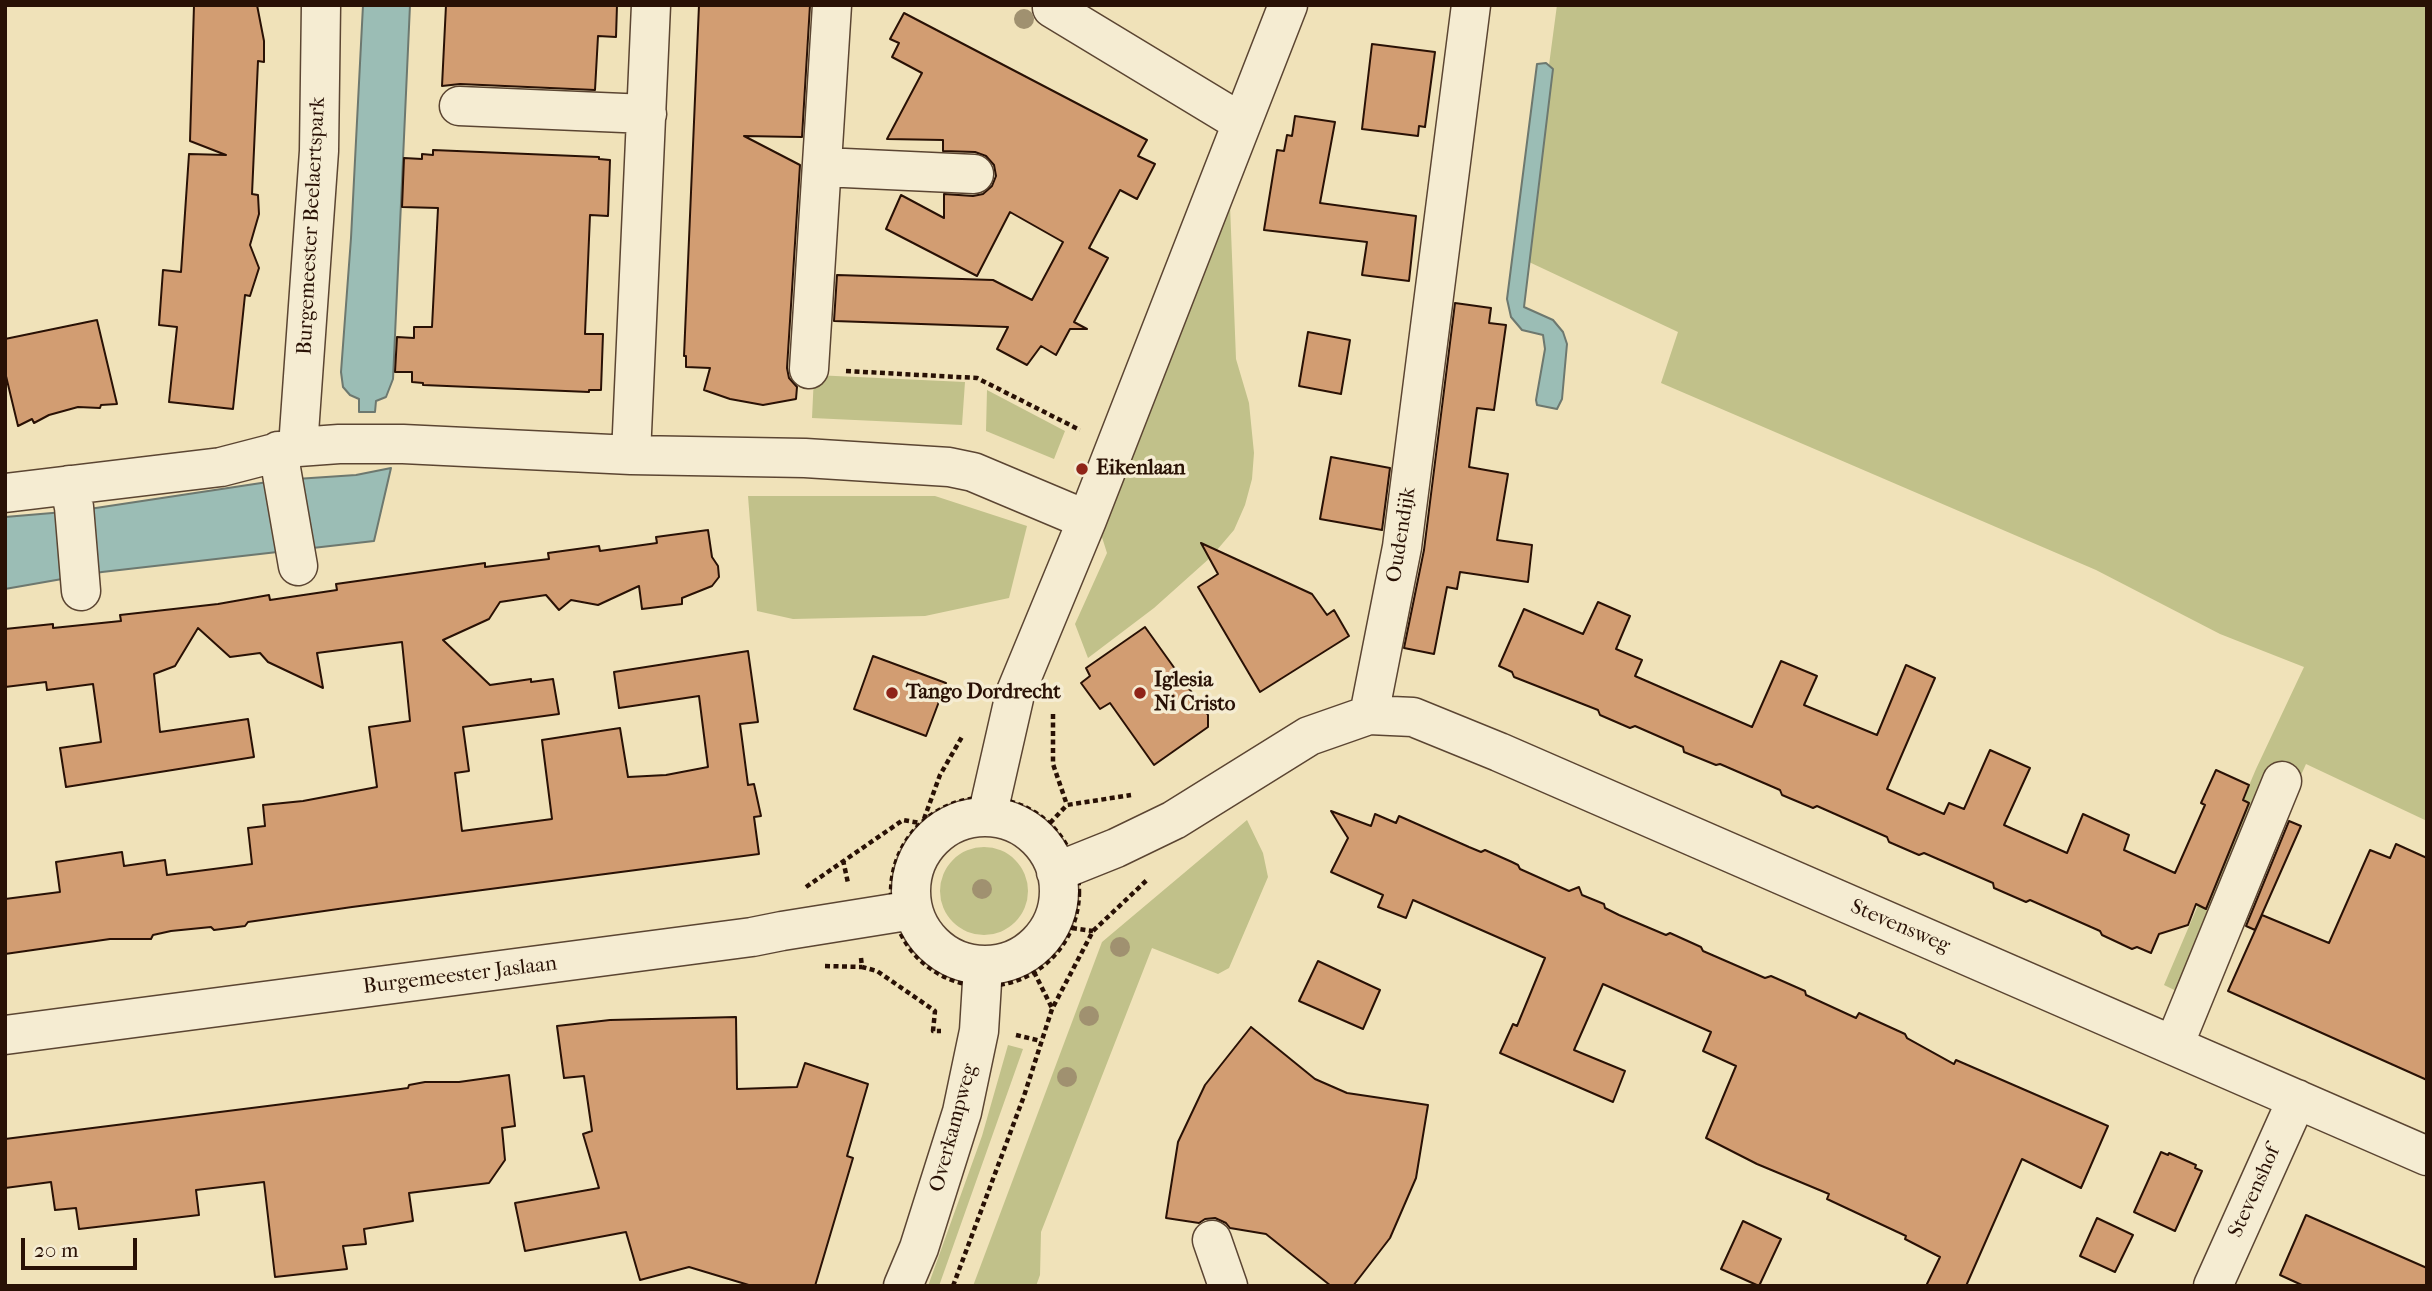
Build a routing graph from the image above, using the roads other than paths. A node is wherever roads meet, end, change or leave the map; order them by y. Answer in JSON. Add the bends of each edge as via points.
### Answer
{"nodes":[{"id":1,"x":321,"y":5,"type":"edge"},
{"id":2,"x":652,"y":5,"type":"edge"},
{"id":3,"x":832,"y":5,"type":"edge"},
{"id":4,"x":1289,"y":5,"type":"edge"},
{"id":5,"x":1471,"y":5,"type":"edge"},
{"id":6,"x":1053,"y":7,"type":"edge"},
{"id":7,"x":459,"y":106,"type":"dead end"},
{"id":8,"x":648,"y":114,"type":"junction"},
{"id":9,"x":1242,"y":122,"type":"junction"},
{"id":10,"x":823,"y":167,"type":"junction"},
{"id":11,"x":974,"y":174,"type":"dead end"},
{"id":12,"x":809,"y":369,"type":"road end"},
{"id":13,"x":631,"y":455,"type":"junction"},
{"id":14,"x":286,"y":457,"type":"junction"},
{"id":15,"x":5,"y":493,"type":"edge"},
{"id":16,"x":72,"y":496,"type":"junction"},
{"id":17,"x":1087,"y":520,"type":"junction"},
{"id":18,"x":298,"y":566,"type":"dead end"},
{"id":19,"x":81,"y":591,"type":"dead end"},
{"id":20,"x":1369,"y":715,"type":"junction"},
{"id":21,"x":2282,"y":782,"type":"dead end"},
{"id":22,"x":989,"y":807,"type":"junction"},
{"id":23,"x":1056,"y":872,"type":"junction"},
{"id":24,"x":903,"y":912,"type":"junction"},
{"id":25,"x":982,"y":976,"type":"junction"},
{"id":26,"x":5,"y":1035,"type":"edge"},
{"id":27,"x":2174,"y":1045,"type":"junction"},
{"id":28,"x":2297,"y":1099,"type":"junction"},
{"id":29,"x":2427,"y":1156,"type":"edge"},
{"id":30,"x":1212,"y":1240,"type":"dead end"},
{"id":31,"x":902,"y":1286,"type":"edge"},
{"id":32,"x":1228,"y":1286,"type":"edge"},
{"id":33,"x":2213,"y":1286,"type":"edge"}],
"edges":[{"from":1,"to":14,"type":"street","name":"Burgemeester Beelaertspark","via":[[319,151]]},
{"from":2,"to":8,"type":"street"},
{"from":3,"to":10,"type":"street"},
{"from":4,"to":9,"type":"street"},
{"from":5,"to":20,"type":"street","name":"Oudendijk","via":[[1402,547]]},
{"from":6,"to":9,"type":"street"},
{"from":7,"to":8,"type":"street"},
{"from":8,"to":13,"type":"street"},
{"from":9,"to":17,"type":"street"},
{"from":10,"to":11,"type":"street"},
{"from":10,"to":12,"type":"street"},
{"from":13,"to":14,"type":"street","via":[[339,444]]},
{"from":13,"to":17,"type":"street","via":[[806,458],[949,467],[973,472]]},
{"from":14,"to":16,"type":"street"},
{"from":14,"to":18,"type":"street","name":"Burgemeester Beelaertspark"},
{"from":15,"to":16,"type":"street"},
{"from":16,"to":19,"type":"street"},
{"from":17,"to":22,"type":"street","via":[[1015,694]]},
{"from":20,"to":23,"type":"street","via":[[1309,736],[1174,820]]},
{"from":20,"to":27,"type":"street","name":"Stevensweg","via":[[1413,717],[1499,752]]},
{"from":21,"to":27,"type":"street"},
{"from":22,"to":23,"type":"street","via":[[1030,833]]},
{"from":22,"to":24,"type":"street","via":[[931,840],[919,858]]},
{"from":23,"to":25,"type":"street","via":[[1058,899],[1043,937],[1022,956]]},
{"from":24,"to":25,"type":"street","via":[[938,949]]},
{"from":24,"to":26,"type":"street","name":"Burgemeester Jaslaan","via":[[752,937]]},
{"from":25,"to":31,"type":"street","name":"Overkampweg","via":[[979,1031],[962,1112],[919,1248]]},
{"from":27,"to":28,"type":"street","name":"Stevensweg"},
{"from":28,"to":29,"type":"street","name":"Stevensweg"},
{"from":28,"to":33,"type":"street","name":"Stevenshof"},
{"from":30,"to":32,"type":"street"}]}
